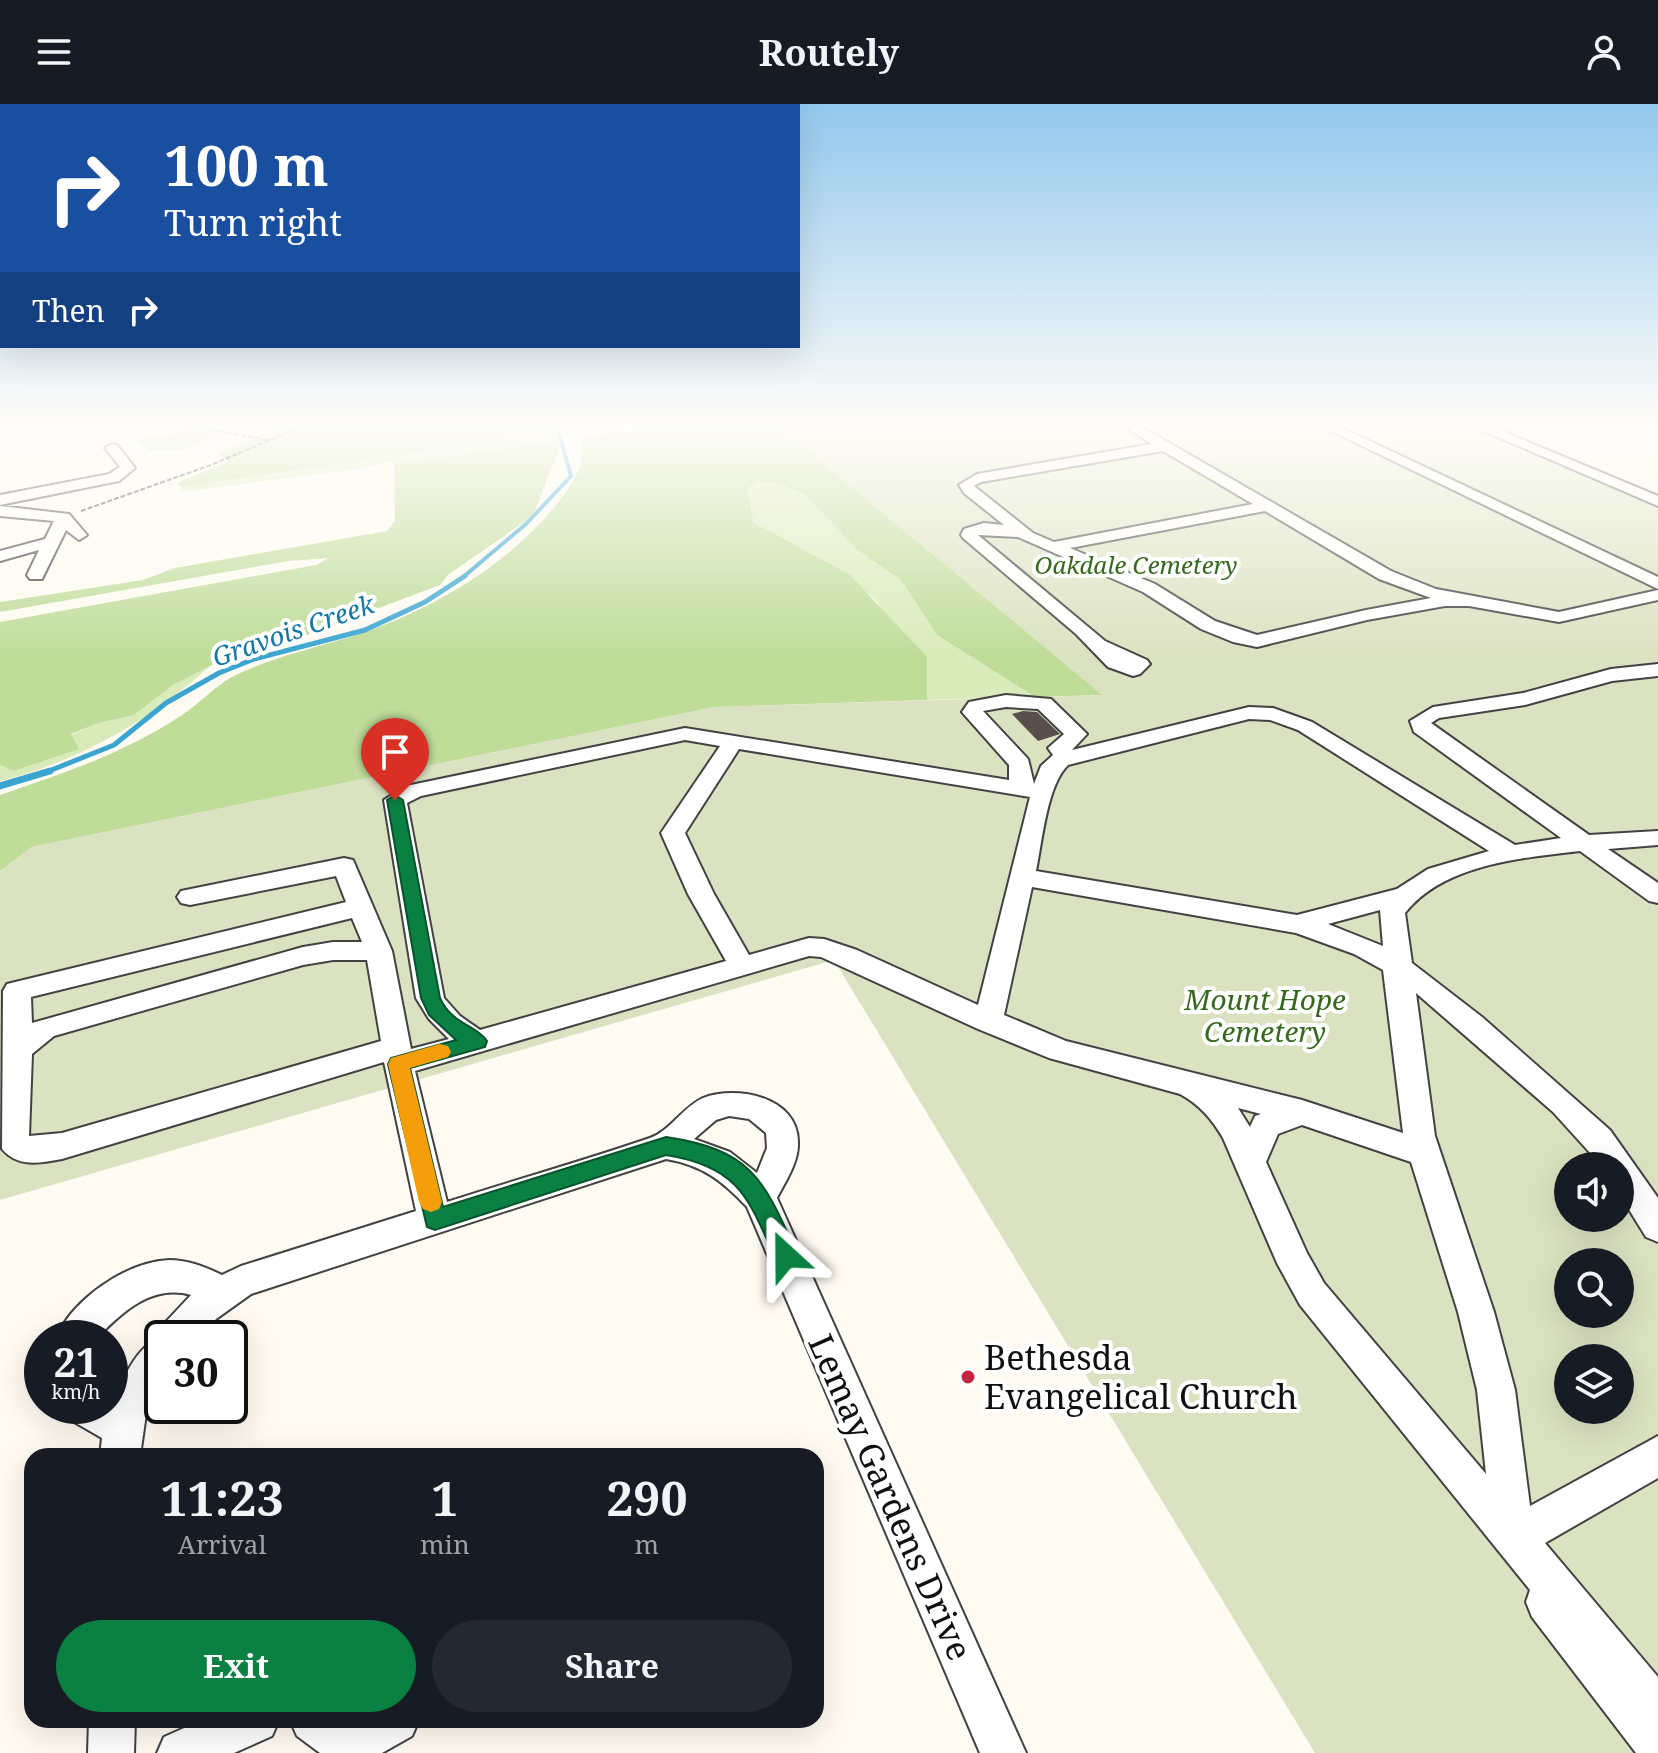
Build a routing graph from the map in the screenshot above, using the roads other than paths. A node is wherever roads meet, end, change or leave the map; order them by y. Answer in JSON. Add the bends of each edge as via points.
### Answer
{"nodes":[{"id":1,"x":985,"y":503,"type":"edge"},
{"id":2,"x":1262,"y":503,"type":"edge"},
{"id":3,"x":1489,"y":503,"type":"edge"},
{"id":4,"x":1267,"y":506,"type":"junction"},
{"id":5,"x":0,"y":511,"type":"edge"},
{"id":6,"x":68,"y":516,"type":"junction"},
{"id":7,"x":1023,"y":533,"type":"junction"},
{"id":8,"x":79,"y":535,"type":"dead end"},
{"id":9,"x":47,"y":543,"type":"junction"},
{"id":10,"x":1052,"y":547,"type":"junction"},
{"id":11,"x":0,"y":556,"type":"edge"},
{"id":12,"x":36,"y":575,"type":"dead end"},
{"id":13,"x":1658,"y":584,"type":"edge"},
{"id":14,"x":1658,"y":595,"type":"edge"},
{"id":15,"x":1465,"y":602,"type":"junction"},
{"id":16,"x":1100,"y":646,"type":"dead end"},
{"id":17,"x":1658,"y":670,"type":"edge"},
{"id":18,"x":734,"y":741,"type":"junction"},
{"id":19,"x":1067,"y":758,"type":"junction"},
{"id":20,"x":1031,"y":790,"type":"junction"},
{"id":21,"x":1658,"y":838,"type":"edge"},
{"id":22,"x":1583,"y":842,"type":"junction"},
{"id":23,"x":1510,"y":853,"type":"junction"},
{"id":24,"x":1022,"y":877,"type":"junction"},
{"id":25,"x":1658,"y":895,"type":"edge"},
{"id":26,"x":190,"y":897,"type":"dead end"},
{"id":27,"x":1398,"y":897,"type":"junction"},
{"id":28,"x":361,"y":907,"type":"junction"},
{"id":29,"x":1297,"y":924,"type":"junction"},
{"id":30,"x":379,"y":951,"type":"junction"},
{"id":31,"x":1396,"y":964,"type":"junction"},
{"id":32,"x":742,"y":966,"type":"junction"},
{"id":33,"x":988,"y":1022,"type":"junction"},
{"id":34,"x":477,"y":1041,"type":"junction"},
{"id":35,"x":18,"y":1052,"type":"junction"},
{"id":36,"x":398,"y":1055,"type":"junction"},
{"id":37,"x":1189,"y":1085,"type":"junction"},
{"id":38,"x":1302,"y":1112,"type":"junction"},
{"id":39,"x":666,"y":1146,"type":"junction"},
{"id":40,"x":1609,"y":1152,"type":"edge"},
{"id":41,"x":1424,"y":1153,"type":"junction"},
{"id":42,"x":1250,"y":1161,"type":"junction"},
{"id":43,"x":1634,"y":1188,"type":"edge"},
{"id":44,"x":760,"y":1198,"type":"junction"},
{"id":45,"x":435,"y":1220,"type":"junction"},
{"id":46,"x":1658,"y":1227,"type":"edge"},
{"id":47,"x":224,"y":1293,"type":"junction"},
{"id":48,"x":89,"y":1320,"type":"edge"},
{"id":49,"x":191,"y":1320,"type":"edge"},
{"id":50,"x":144,"y":1377,"type":"edge"},
{"id":51,"x":101,"y":1424,"type":"edge"},
{"id":52,"x":120,"y":1442,"type":"edge"},
{"id":53,"x":1658,"y":1456,"type":"edge"},
{"id":54,"x":1513,"y":1539,"type":"junction"},
{"id":55,"x":1658,"y":1712,"type":"edge"},
{"id":56,"x":112,"y":1728,"type":"edge"},
{"id":57,"x":238,"y":1728,"type":"edge"},
{"id":58,"x":322,"y":1728,"type":"edge"},
{"id":59,"x":384,"y":1728,"type":"edge"},
{"id":60,"x":1658,"y":1744,"type":"edge"},
{"id":61,"x":111,"y":1753,"type":"edge"},
{"id":62,"x":180,"y":1753,"type":"edge"},
{"id":63,"x":1003,"y":1753,"type":"edge"}],
"edges":[{"from":1,"to":7,"type":"street"},
{"from":2,"to":4,"type":"street"},
{"from":3,"to":13,"type":"street"},
{"from":4,"to":10,"type":"street"},
{"from":4,"to":15,"type":"street","via":[[1385,575]]},
{"from":5,"to":6,"type":"street"},
{"from":6,"to":8,"type":"street"},
{"from":6,"to":9,"type":"street"},
{"from":7,"to":10,"type":"street"},
{"from":7,"to":16,"type":"street","via":[[984,528],[969,535]]},
{"from":9,"to":11,"type":"street"},
{"from":9,"to":12,"type":"street"},
{"from":10,"to":15,"type":"street","via":[[1149,588],[1225,633],[1248,640],[1445,601]]},
{"from":14,"to":15,"type":"street","via":[[1559,617]]},
{"from":17,"to":22,"type":"street","via":[[1433,713],[1420,721],[1430,735]]},
{"from":18,"to":20,"type":"street"},
{"from":18,"to":32,"type":"street","via":[[673,833]]},
{"from":18,"to":34,"type":"street","via":[[685,734],[667,737],[403,794],[395,800],[430,998],[458,1032]]},
{"from":19,"to":20,"type":"street","via":[[1053,765]]},
{"from":19,"to":20,"type":"street","via":[[1059,748],[1076,734],[1044,703],[1019,700],[976,706],[972,712],[1020,764]]},
{"from":19,"to":23,"type":"street","via":[[1249,713],[1273,714],[1305,726]]},
{"from":20,"to":24,"type":"street"},
{"from":21,"to":22,"type":"street"},
{"from":22,"to":23,"type":"street"},
{"from":22,"to":25,"type":"street"},
{"from":23,"to":27,"type":"street","via":[[1454,870]]},
{"from":24,"to":29,"type":"street"},
{"from":24,"to":33,"type":"street"},
{"from":26,"to":28,"type":"street","via":[[344,866]]},
{"from":27,"to":29,"type":"street"},
{"from":27,"to":31,"type":"street","via":[[1392,912]]},
{"from":28,"to":30,"type":"street"},
{"from":28,"to":35,"type":"street","via":[[17,991]]},
{"from":29,"to":31,"type":"street","via":[[1348,940]]},
{"from":30,"to":35,"type":"street","via":[[303,956],[72,1019],[45,1028]]},
{"from":30,"to":36,"type":"street"},
{"from":31,"to":40,"type":"street","via":[[1420,979],[1591,1129]]},
{"from":31,"to":41,"type":"street"},
{"from":32,"to":33,"type":"street","via":[[809,947],[824,948]]},
{"from":32,"to":34,"type":"street"},
{"from":33,"to":37,"type":"street","via":[[1059,1050]]},
{"from":34,"to":36,"type":"street"},
{"from":35,"to":36,"type":"street","via":[[13,1140],[21,1149],[37,1150]]},
{"from":36,"to":45,"type":"street"},
{"from":37,"to":38,"type":"street"},
{"from":37,"to":42,"type":"street","via":[[1224,1112]]},
{"from":38,"to":41,"type":"street"},
{"from":38,"to":42,"type":"street","via":[[1266,1125]]},
{"from":39,"to":44,"type":"street","name":"Lemay Gardens Drive","via":[[701,1151],[731,1166]]},
{"from":39,"to":44,"type":"street","name":"Lemay Gardens Drive","via":[[720,1105],[745,1104],[765,1113],[783,1139],[778,1163]]},
{"from":39,"to":45,"type":"street","name":"Lemay Gardens Drive"},
{"from":41,"to":54,"type":"street","via":[[1496,1390]]},
{"from":42,"to":54,"type":"street","via":[[1312,1294]]},
{"from":43,"to":46,"type":"street"},
{"from":44,"to":63,"type":"street","name":"Lemay Gardens Drive"},
{"from":45,"to":47,"type":"street","name":"Lemay Gardens Drive","via":[[241,1282]]},
{"from":47,"to":48,"type":"street","via":[[183,1276],[151,1280],[120,1294]]},
{"from":47,"to":49,"type":"street","name":"Lemay Gardens Drive"},
{"from":50,"to":52,"type":"street"},
{"from":51,"to":52,"type":"street"},
{"from":53,"to":54,"type":"street"},
{"from":54,"to":55,"type":"street"},
{"from":54,"to":60,"type":"street","via":[[1541,1594]]},
{"from":56,"to":61,"type":"street"},
{"from":57,"to":62,"type":"street"},
{"from":58,"to":59,"type":"street","via":[[350,1741]]}]}
